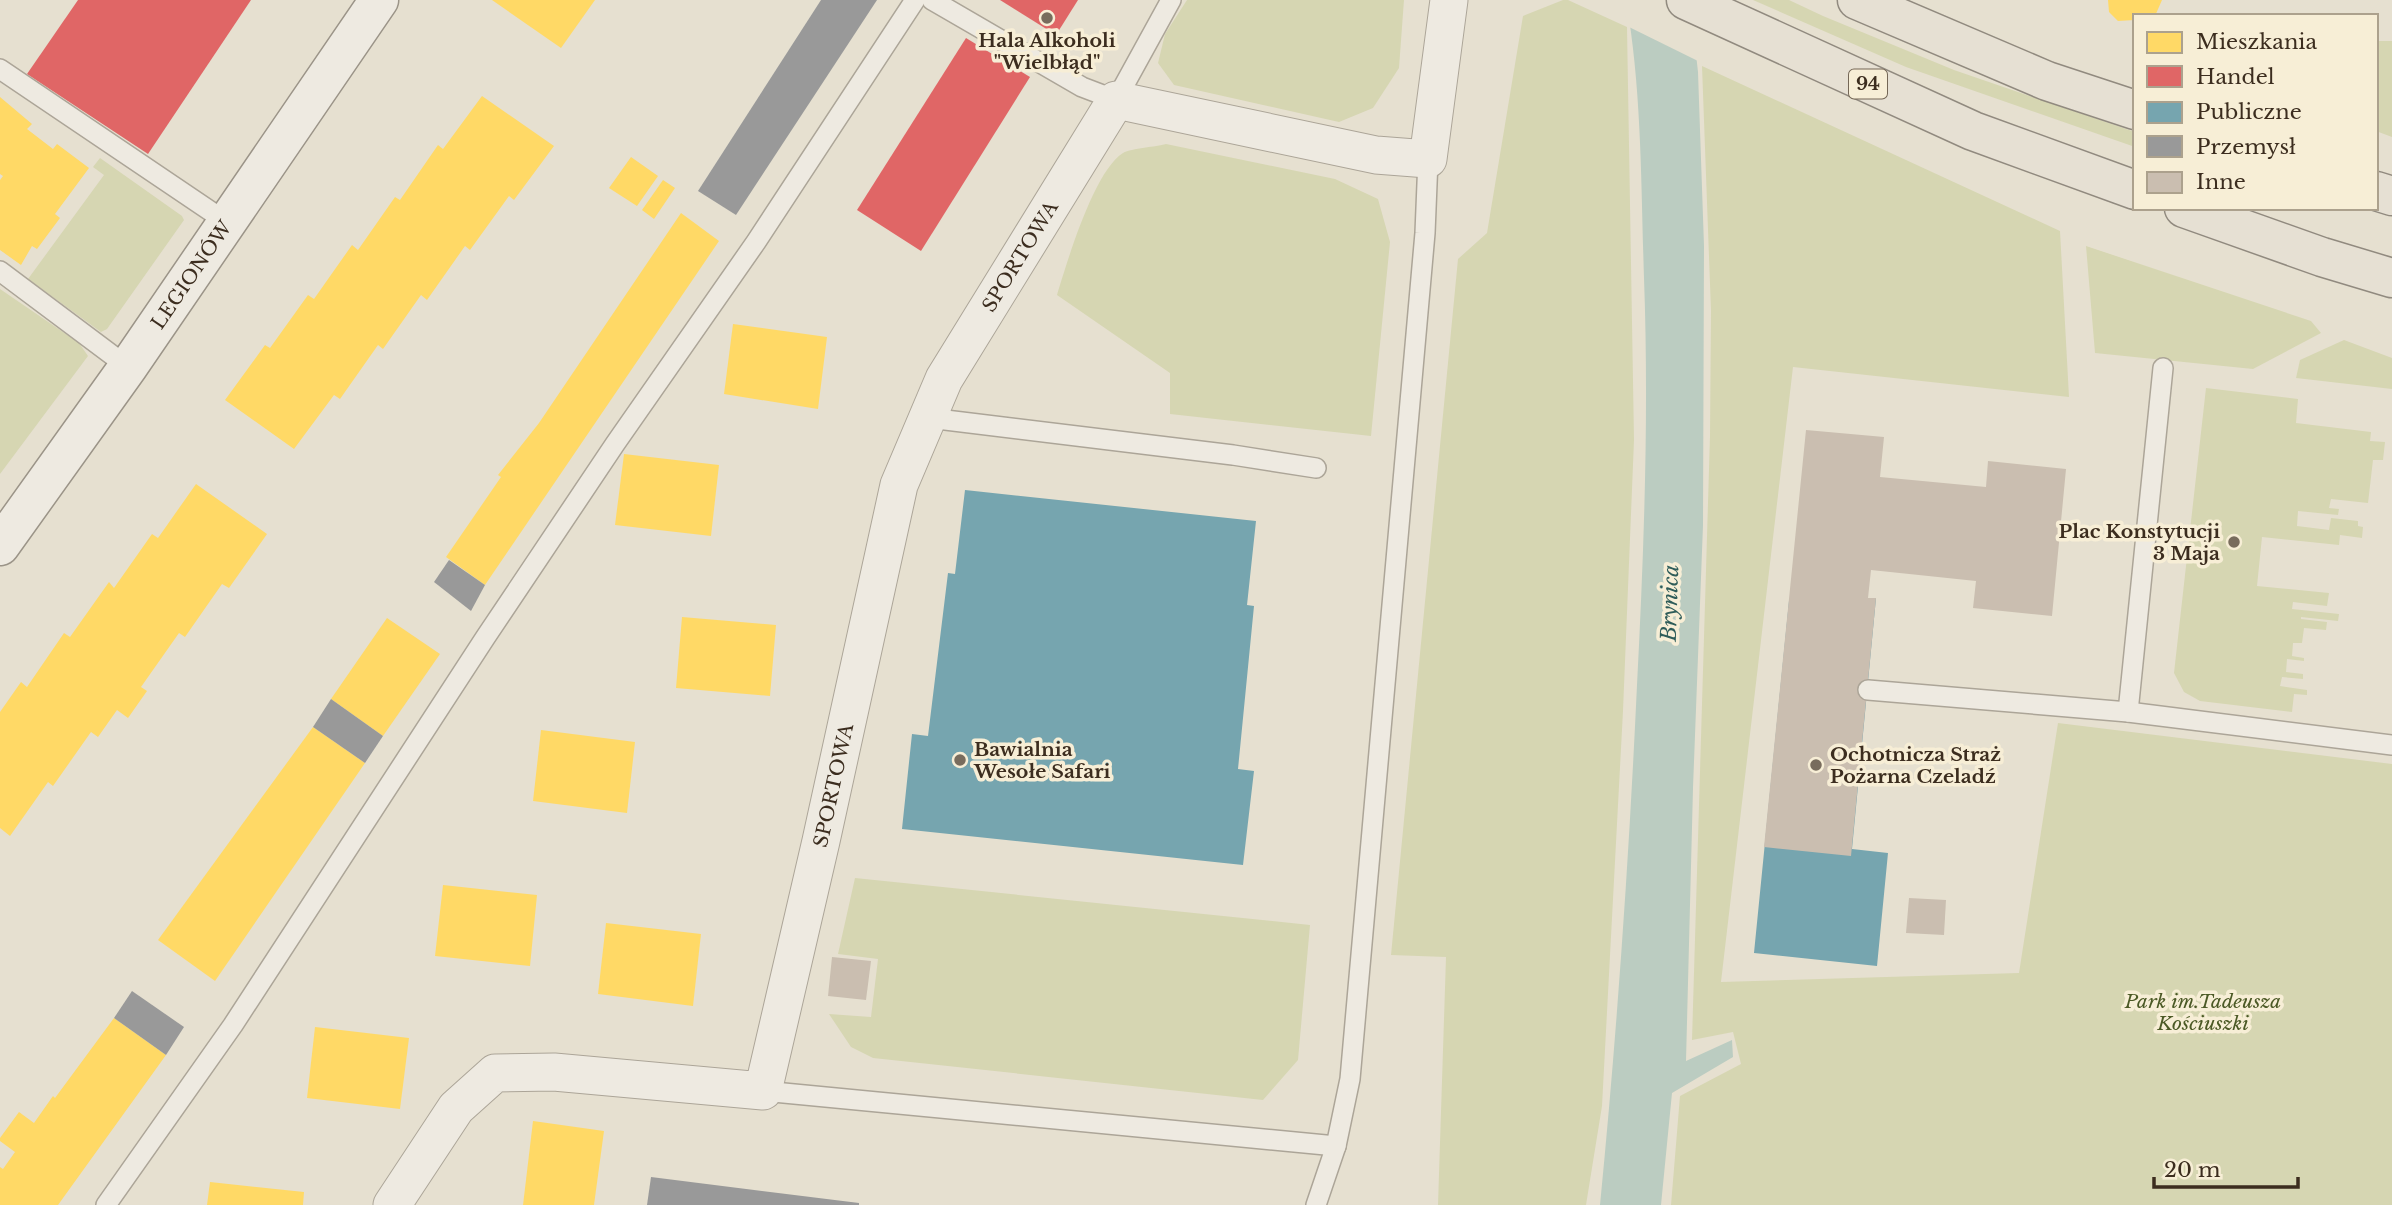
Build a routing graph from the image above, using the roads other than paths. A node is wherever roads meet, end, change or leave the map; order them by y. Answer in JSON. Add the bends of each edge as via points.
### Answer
{"nodes":[{"id":1,"x":379,"y":0,"type":"edge"},
{"id":2,"x":915,"y":0,"type":"edge"},
{"id":3,"x":932,"y":0,"type":"edge"},
{"id":4,"x":1171,"y":0,"type":"edge"},
{"id":5,"x":1449,"y":0,"type":"edge"},
{"id":6,"x":1686,"y":0,"type":"edge"},
{"id":7,"x":1857,"y":0,"type":"edge"},
{"id":8,"x":0,"y":69,"type":"edge"},
{"id":9,"x":1116,"y":100,"type":"junction"},
{"id":10,"x":2133,"y":109,"type":"edge"},
{"id":11,"x":1428,"y":159,"type":"junction"},
{"id":12,"x":2133,"y":189,"type":"edge"},
{"id":13,"x":2190,"y":210,"type":"edge"},
{"id":14,"x":228,"y":223,"type":"junction"},
{"id":15,"x":0,"y":271,"type":"edge"},
{"id":16,"x":2392,"y":278,"type":"edge"},
{"id":17,"x":128,"y":367,"type":"junction"},
{"id":18,"x":2163,"y":368,"type":"dead end"},
{"id":19,"x":929,"y":418,"type":"junction"},
{"id":20,"x":1316,"y":468,"type":"dead end"},
{"id":21,"x":3,"y":536,"type":"edge"},
{"id":22,"x":1868,"y":690,"type":"dead end"},
{"id":23,"x":2127,"y":712,"type":"junction"},
{"id":24,"x":2392,"y":745,"type":"edge"},
{"id":25,"x":762,"y":1091,"type":"junction"},
{"id":26,"x":1336,"y":1146,"type":"junction"},
{"id":27,"x":106,"y":1205,"type":"edge"},
{"id":28,"x":392,"y":1205,"type":"edge"},
{"id":29,"x":1316,"y":1205,"type":"edge"}],
"edges":[{"from":1,"to":14,"type":"street","name":"LEGIONÓW"},
{"from":2,"to":27,"type":"lane","via":[[485,638],[233,1025]]},
{"from":3,"to":9,"type":"lane","via":[[1082,88]]},
{"from":4,"to":9,"type":"lane","name":"SPORTOWA"},
{"from":5,"to":11,"type":"street"},
{"from":6,"to":12,"type":"main road","number":"94","via":[[1973,131]]},
{"from":7,"to":10,"type":"main road","via":[[2047,81]]},
{"from":8,"to":14,"type":"lane"},
{"from":9,"to":11,"type":"street","via":[[1376,155]]},
{"from":9,"to":19,"type":"street","name":"SPORTOWA","via":[[944,379]]},
{"from":11,"to":26,"type":"lane","via":[[1350,1079]]},
{"from":13,"to":16,"type":"main road"},
{"from":14,"to":17,"type":"street","name":"LEGIONÓW"},
{"from":15,"to":17,"type":"lane"},
{"from":17,"to":21,"type":"street","name":"LEGIONÓW"},
{"from":18,"to":23,"type":"lane"},
{"from":19,"to":20,"type":"lane"},
{"from":19,"to":25,"type":"street","name":"SPORTOWA","via":[[899,485]]},
{"from":22,"to":23,"type":"lane"},
{"from":23,"to":24,"type":"lane"},
{"from":25,"to":26,"type":"lane"},
{"from":25,"to":28,"type":"street","via":[[554,1072],[495,1073],[456,1108]]},
{"from":26,"to":29,"type":"lane"}]}
